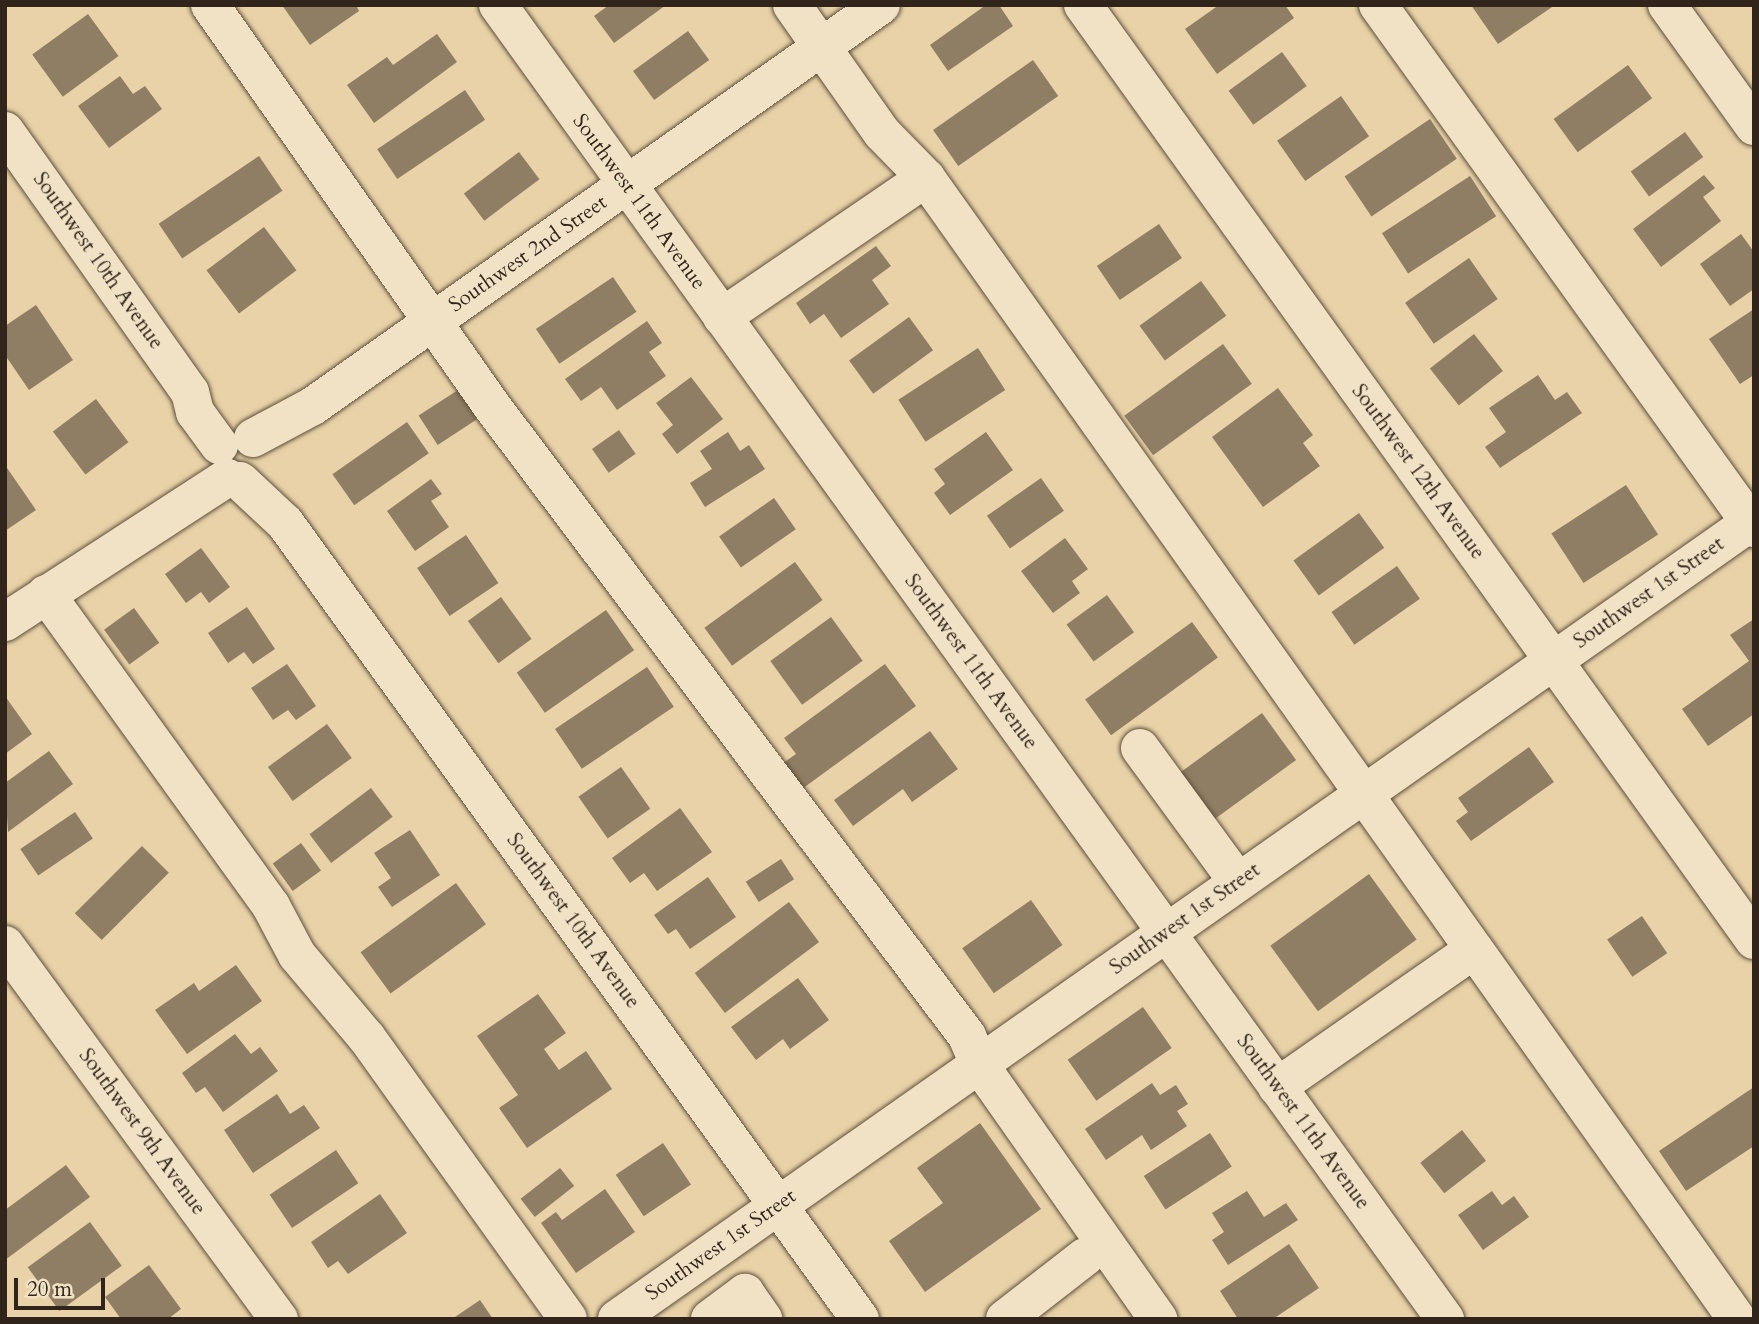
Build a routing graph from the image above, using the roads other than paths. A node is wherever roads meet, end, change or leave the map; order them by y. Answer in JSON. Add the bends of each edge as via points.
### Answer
{"nodes":[{"id":1,"x":209,"y":5,"type":"edge"},
{"id":2,"x":498,"y":5,"type":"edge"},
{"id":3,"x":792,"y":5,"type":"edge"},
{"id":4,"x":881,"y":5,"type":"edge"},
{"id":5,"x":1083,"y":5,"type":"edge"},
{"id":6,"x":1378,"y":5,"type":"edge"},
{"id":7,"x":1667,"y":5,"type":"edge"},
{"id":8,"x":822,"y":46,"type":"junction"},
{"id":9,"x":1754,"y":126,"type":"edge"},
{"id":10,"x":5,"y":131,"type":"edge"},
{"id":11,"x":926,"y":178,"type":"junction"},
{"id":12,"x":626,"y":184,"type":"junction"},
{"id":13,"x":722,"y":317,"type":"junction"},
{"id":14,"x":435,"y":320,"type":"junction"},
{"id":15,"x":239,"y":458,"type":"junction"},
{"id":16,"x":1752,"y":523,"type":"edge"},
{"id":17,"x":46,"y":594,"type":"junction"},
{"id":18,"x":5,"y":622,"type":"edge"},
{"id":19,"x":1554,"y":660,"type":"junction"},
{"id":20,"x":1140,"y":748,"type":"dead end"},
{"id":21,"x":1361,"y":795,"type":"junction"},
{"id":22,"x":1238,"y":882,"type":"junction"},
{"id":23,"x":1166,"y":932,"type":"junction"},
{"id":24,"x":1754,"y":940,"type":"edge"},
{"id":25,"x":5,"y":945,"type":"edge"},
{"id":26,"x":1472,"y":951,"type":"junction"},
{"id":27,"x":979,"y":1064,"type":"junction"},
{"id":28,"x":1277,"y":1087,"type":"junction"},
{"id":29,"x":778,"y":1204,"type":"junction"},
{"id":30,"x":1085,"y":1257,"type":"dead end"},
{"id":31,"x":675,"y":1278,"type":"junction"},
{"id":32,"x":279,"y":1319,"type":"edge"},
{"id":33,"x":568,"y":1319,"type":"edge"},
{"id":34,"x":617,"y":1319,"type":"edge"},
{"id":35,"x":704,"y":1319,"type":"edge"},
{"id":36,"x":710,"y":1319,"type":"edge"},
{"id":37,"x":763,"y":1319,"type":"edge"},
{"id":38,"x":860,"y":1319,"type":"edge"},
{"id":39,"x":1005,"y":1319,"type":"edge"},
{"id":40,"x":1158,"y":1319,"type":"edge"},
{"id":41,"x":1445,"y":1319,"type":"edge"},
{"id":42,"x":1737,"y":1319,"type":"edge"}],
"edges":[{"from":1,"to":14,"type":"street"},
{"from":2,"to":12,"type":"street","name":"Southwest 11th Avenue"},
{"from":3,"to":8,"type":"street"},
{"from":4,"to":8,"type":"street","name":"Southwest 2nd Street"},
{"from":5,"to":19,"type":"street","name":"Southwest 12th Avenue"},
{"from":6,"to":16,"type":"street"},
{"from":7,"to":9,"type":"street"},
{"from":8,"to":11,"type":"street","via":[[882,133]]},
{"from":8,"to":12,"type":"street","name":"Southwest 2nd Street"},
{"from":10,"to":15,"type":"street","name":"Southwest 10th Avenue"},
{"from":11,"to":13,"type":"street"},
{"from":11,"to":21,"type":"street"},
{"from":12,"to":13,"type":"street","name":"Southwest 11th Avenue"},
{"from":12,"to":14,"type":"street","name":"Southwest 2nd Street"},
{"from":13,"to":23,"type":"street","name":"Southwest 11th Avenue"},
{"from":14,"to":15,"type":"street","name":"Southwest 2nd Street"},
{"from":14,"to":27,"type":"street","via":[[838,872],[967,1036]]},
{"from":15,"to":17,"type":"street","name":"Southwest 2nd Street","via":[[182,489],[166,514]]},
{"from":15,"to":29,"type":"street","name":"Southwest 10th Avenue"},
{"from":16,"to":19,"type":"street","name":"Southwest 1st Street"},
{"from":17,"to":18,"type":"street","name":"Southwest 2nd Street"},
{"from":17,"to":33,"type":"street","via":[[271,906],[297,955],[367,1038]]},
{"from":19,"to":21,"type":"street","name":"Southwest 1st Street"},
{"from":19,"to":24,"type":"street","name":"Southwest 12th Avenue"},
{"from":20,"to":22,"type":"street"},
{"from":21,"to":22,"type":"street","name":"Southwest 1st Street"},
{"from":21,"to":26,"type":"street"},
{"from":22,"to":23,"type":"street","name":"Southwest 1st Street"},
{"from":23,"to":27,"type":"street","name":"Southwest 1st Street"},
{"from":23,"to":28,"type":"street","name":"Southwest 11th Avenue"},
{"from":25,"to":32,"type":"street","name":"Southwest 9th Avenue"},
{"from":26,"to":28,"type":"street"},
{"from":26,"to":42,"type":"street"},
{"from":27,"to":29,"type":"street","name":"Southwest 1st Street"},
{"from":27,"to":40,"type":"street"},
{"from":28,"to":41,"type":"street","name":"Southwest 11th Avenue"},
{"from":29,"to":31,"type":"street","name":"Southwest 1st Street"},
{"from":29,"to":38,"type":"street","name":"Southwest 10th Avenue"},
{"from":30,"to":39,"type":"street"},
{"from":31,"to":34,"type":"street","name":"Southwest 1st Street"},
{"from":31,"to":35,"type":"street"},
{"from":36,"to":37,"type":"street","via":[[745,1293]]}]}
